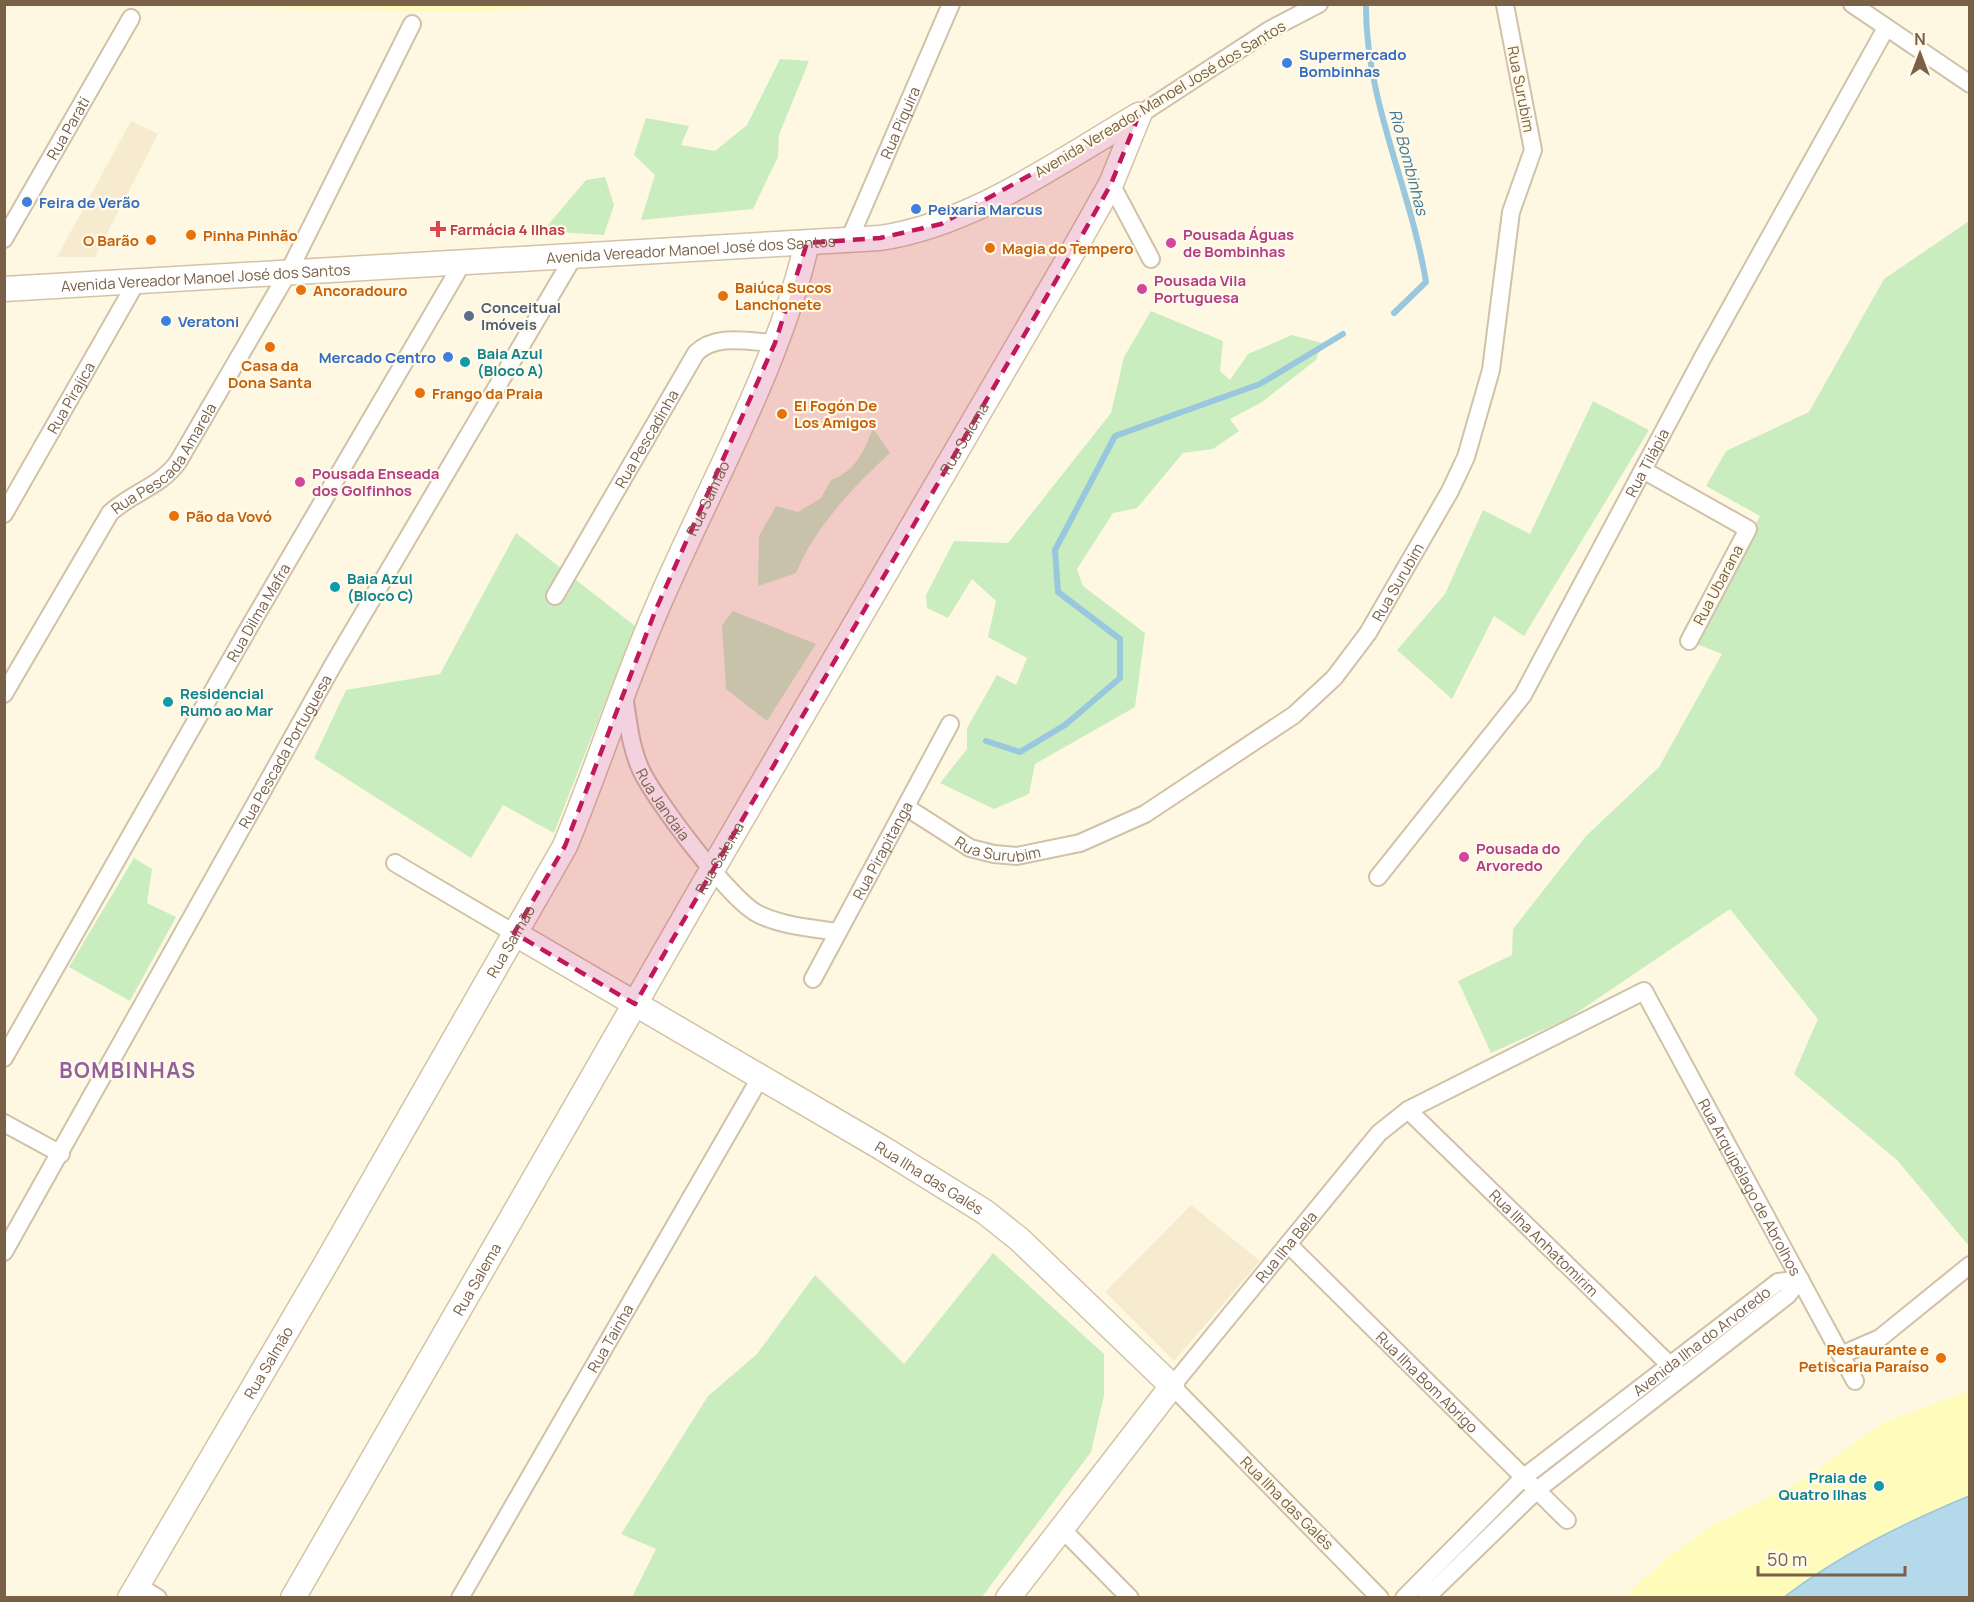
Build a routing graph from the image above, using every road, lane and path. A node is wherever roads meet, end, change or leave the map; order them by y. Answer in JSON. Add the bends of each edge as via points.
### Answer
{"nodes":[{"id":1,"x":951,"y":4,"type":"edge"},
{"id":2,"x":1319,"y":4,"type":"edge"},
{"id":3,"x":1512,"y":4,"type":"edge"},
{"id":4,"x":1852,"y":4,"type":"edge"},
{"id":5,"x":1504,"y":5,"type":"edge"},
{"id":6,"x":131,"y":18,"type":"dead end"},
{"id":7,"x":412,"y":24,"type":"dead end"},
{"id":8,"x":1886,"y":28,"type":"junction"},
{"id":9,"x":1970,"y":84,"type":"edge"},
{"id":10,"x":1139,"y":115,"type":"junction"},
{"id":11,"x":1111,"y":184,"type":"junction"},
{"id":12,"x":4,"y":239,"type":"edge"},
{"id":13,"x":849,"y":240,"type":"junction"},
{"id":14,"x":807,"y":243,"type":"junction"},
{"id":15,"x":574,"y":256,"type":"junction"},
{"id":16,"x":1151,"y":259,"type":"dead end"},
{"id":17,"x":463,"y":262,"type":"junction"},
{"id":18,"x":289,"y":272,"type":"junction"},
{"id":19,"x":137,"y":281,"type":"junction"},
{"id":20,"x":4,"y":289,"type":"edge"},
{"id":21,"x":775,"y":343,"type":"junction"},
{"id":22,"x":1643,"y":470,"type":"junction"},
{"id":23,"x":4,"y":514,"type":"edge"},
{"id":24,"x":555,"y":596,"type":"dead end"},
{"id":25,"x":1689,"y":641,"type":"dead end"},
{"id":26,"x":4,"y":694,"type":"edge"},
{"id":27,"x":624,"y":695,"type":"junction"},
{"id":28,"x":950,"y":724,"type":"dead end"},
{"id":29,"x":906,"y":807,"type":"junction"},
{"id":30,"x":395,"y":863,"type":"dead end"},
{"id":31,"x":712,"y":870,"type":"junction"},
{"id":32,"x":1378,"y":877,"type":"dead end"},
{"id":33,"x":838,"y":932,"type":"junction"},
{"id":34,"x":514,"y":933,"type":"junction"},
{"id":35,"x":813,"y":979,"type":"dead end"},
{"id":36,"x":1644,"y":991,"type":"joint"},
{"id":37,"x":635,"y":1004,"type":"junction"},
{"id":38,"x":4,"y":1058,"type":"edge"},
{"id":39,"x":760,"y":1078,"type":"junction"},
{"id":40,"x":1408,"y":1110,"type":"junction"},
{"id":41,"x":4,"y":1123,"type":"edge"},
{"id":42,"x":61,"y":1154,"type":"junction"},
{"id":43,"x":1288,"y":1244,"type":"junction"},
{"id":44,"x":4,"y":1252,"type":"edge"},
{"id":45,"x":1970,"y":1265,"type":"edge"},
{"id":46,"x":1800,"y":1279,"type":"junction"},
{"id":47,"x":1841,"y":1355,"type":"junction"},
{"id":48,"x":1669,"y":1365,"type":"junction"},
{"id":49,"x":1682,"y":1377,"type":"junction"},
{"id":50,"x":1855,"y":1381,"type":"dead end"},
{"id":51,"x":1172,"y":1386,"type":"junction"},
{"id":52,"x":1524,"y":1477,"type":"junction"},
{"id":53,"x":1537,"y":1490,"type":"junction"},
{"id":54,"x":1567,"y":1520,"type":"dead end"},
{"id":55,"x":1062,"y":1529,"type":"junction"},
{"id":56,"x":134,"y":1591,"type":"edge"},
{"id":57,"x":158,"y":1598,"type":"edge"},
{"id":58,"x":293,"y":1598,"type":"edge"},
{"id":59,"x":460,"y":1598,"type":"edge"},
{"id":60,"x":1008,"y":1598,"type":"edge"},
{"id":61,"x":1130,"y":1598,"type":"edge"},
{"id":62,"x":1380,"y":1598,"type":"edge"},
{"id":63,"x":1404,"y":1598,"type":"edge"},
{"id":64,"x":1426,"y":1598,"type":"edge"}],
"edges":[{"from":1,"to":13,"type":"street","name":"Rua Piquira"},
{"from":2,"to":10,"type":"street","name":"Avenida Vereador Manoel José dos Santos","via":[[1271,29]]},
{"from":3,"to":5,"type":"street"},
{"from":4,"to":8,"type":"street"},
{"from":5,"to":29,"type":"street","name":"Rua Surubim","via":[[1533,150],[1511,212],[1491,370],[1466,457],[1368,633],[1334,678],[1294,715],[1145,814],[1080,843],[1017,856],[994,854],[970,848]]},
{"from":6,"to":12,"type":"street","name":"Rua Parati"},
{"from":7,"to":18,"type":"street","name":"Rua Pescada Amarela"},
{"from":8,"to":9,"type":"street"},
{"from":8,"to":22,"type":"street","name":"Rua Tilápia"},
{"from":10,"to":11,"type":"main road","name":"Rua Salema"},
{"from":10,"to":13,"type":"main road","name":"Avenida Vereador Manoel José dos Santos","via":[[978,208],[941,225],[912,233]]},
{"from":11,"to":16,"type":"street"},
{"from":11,"to":31,"type":"main road","name":"Rua Salema"},
{"from":13,"to":14,"type":"main road","name":"Avenida Vereador Manoel José dos Santos"},
{"from":14,"to":15,"type":"main road","name":"Avenida Vereador Manoel José dos Santos"},
{"from":14,"to":21,"type":"main road","name":"Rua Salmão"},
{"from":15,"to":17,"type":"main road","name":"Avenida Vereador Manoel José dos Santos"},
{"from":15,"to":42,"type":"street","name":"Rua Pescada Portuguesa","via":[[333,665]]},
{"from":17,"to":18,"type":"main road","name":"Avenida Vereador Manoel José dos Santos"},
{"from":17,"to":38,"type":"street","name":"Rua Dilma Mafra"},
{"from":18,"to":19,"type":"main road","name":"Avenida Vereador Manoel José dos Santos"},
{"from":18,"to":26,"type":"street","name":"Rua Pescada Amarela","via":[[178,462],[169,475],[124,500],[110,513]]},
{"from":19,"to":20,"type":"main road","name":"Avenida Vereador Manoel José dos Santos"},
{"from":19,"to":23,"type":"street","name":"Rua Pirajica"},
{"from":21,"to":24,"type":"street","name":"Rua Pescadinha","via":[[719,341],[696,353]]},
{"from":21,"to":27,"type":"main road","name":"Rua Salmão","via":[[656,609]]},
{"from":22,"to":25,"type":"street","name":"Rua Ubarana","via":[[1748,529]]},
{"from":22,"to":32,"type":"street","name":"Rua Tilápia","via":[[1523,695]]},
{"from":27,"to":31,"type":"street","name":"Rua Jandaia","via":[[632,747],[641,770],[654,794]]},
{"from":27,"to":34,"type":"main road","name":"Rua Salmão","via":[[565,846]]},
{"from":28,"to":29,"type":"street","name":"Rua Pirapitanga"},
{"from":29,"to":33,"type":"street","name":"Rua Pirapitanga"},
{"from":30,"to":34,"type":"street","name":"Rua Ilha das Galés"},
{"from":31,"to":33,"type":"street","name":"Rua Jandaia","via":[[756,914]]},
{"from":31,"to":37,"type":"main road","name":"Rua Salema"},
{"from":33,"to":35,"type":"street","name":"Rua Pirapitanga"},
{"from":34,"to":37,"type":"main road","name":"Rua Ilha das Galés"},
{"from":34,"to":56,"type":"main road","name":"Rua Salmão"},
{"from":36,"to":40,"type":"street","name":"Rua Ilha Bela"},
{"from":36,"to":46,"type":"street","name":"Rua Arquipélago de Abrolhos"},
{"from":37,"to":39,"type":"main road","name":"Rua Ilha das Galés"},
{"from":37,"to":58,"type":"main road","name":"Rua Salema"},
{"from":39,"to":51,"type":"main road","name":"Rua Ilha das Galés","via":[[985,1212],[1019,1239]]},
{"from":39,"to":59,"type":"street","name":"Rua Tainha"},
{"from":40,"to":43,"type":"street","name":"Rua Ilha Bela","via":[[1378,1134]]},
{"from":40,"to":48,"type":"street","name":"Rua Ilha Anhatomirim"},
{"from":41,"to":42,"type":"street"},
{"from":42,"to":44,"type":"street","name":"Rua Pescada Portuguesa"},
{"from":43,"to":51,"type":"street","name":"Rua Ilha Bela"},
{"from":43,"to":52,"type":"street","name":"Rua Ilha Bom Abrigo"},
{"from":45,"to":47,"type":"street","via":[[1889,1332]]},
{"from":46,"to":47,"type":"street","name":"Rua Arquipélago de Abrolhos"},
{"from":46,"to":48,"type":"street","name":"Avenida Ilha do Arvoredo","via":[[1778,1282]]},
{"from":46,"to":49,"type":"street","name":"Avenida Ilha do Arvoredo","via":[[1788,1295]]},
{"from":47,"to":50,"type":"street","name":"Rua Arquipélago de Abrolhos"},
{"from":48,"to":49,"type":"street","name":"Rua Ilha Anhatomirim"},
{"from":48,"to":52,"type":"street","name":"Avenida Ilha do Arvoredo"},
{"from":49,"to":53,"type":"street","name":"Avenida Ilha do Arvoredo"},
{"from":51,"to":55,"type":"main road","name":"Rua Ilha Bela"},
{"from":51,"to":62,"type":"street","name":"Rua Ilha das Galés"},
{"from":52,"to":53,"type":"street","name":"Rua Ilha Bom Abrigo"},
{"from":52,"to":63,"type":"street","name":"Avenida Ilha do Arvoredo"},
{"from":53,"to":54,"type":"street","name":"Rua Ilha Bom Abrigo"},
{"from":53,"to":64,"type":"street","name":"Avenida Ilha do Arvoredo"},
{"from":55,"to":60,"type":"main road","name":"Rua Ilha Bela"},
{"from":55,"to":61,"type":"street"},
{"from":56,"to":57,"type":"street"}]}
